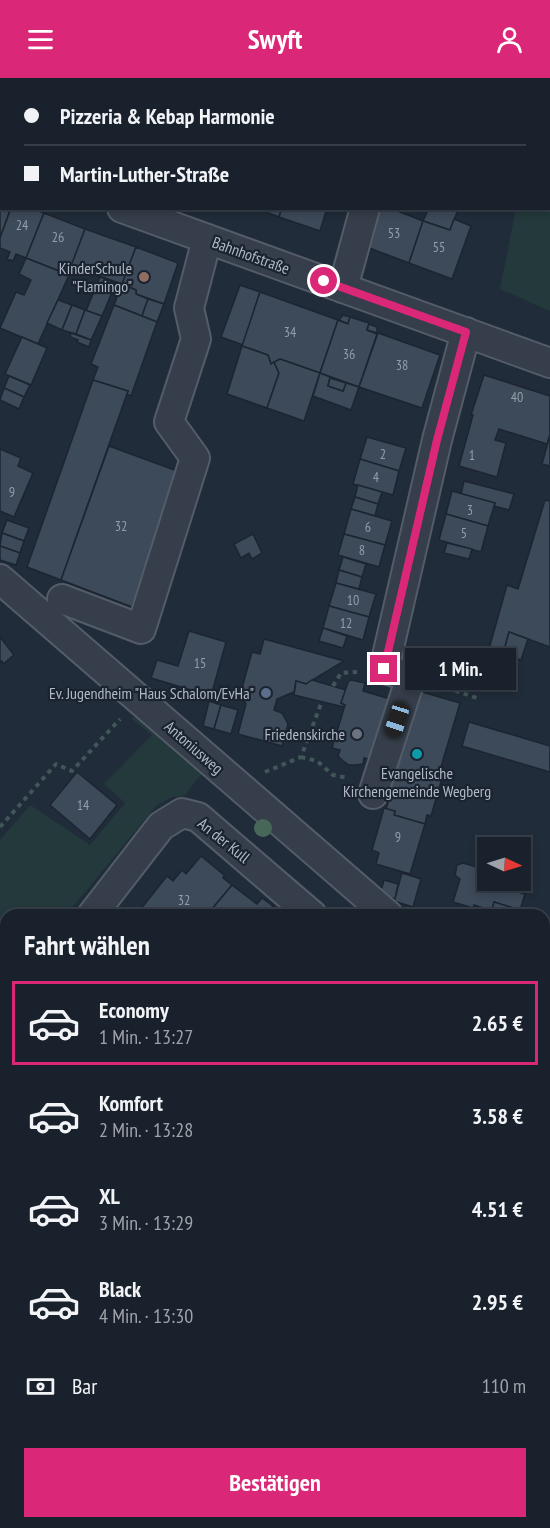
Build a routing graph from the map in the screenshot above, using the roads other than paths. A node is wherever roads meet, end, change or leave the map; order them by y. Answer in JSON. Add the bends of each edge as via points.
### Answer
{"nodes":[{"id":1,"x":127,"y":210,"type":"edge"},
{"id":2,"x":364,"y":210,"type":"edge"},
{"id":3,"x":207,"y":239,"type":"junction"},
{"id":4,"x":343,"y":288,"type":"junction"},
{"id":5,"x":466,"y":332,"type":"junction"},
{"id":6,"x":550,"y":363,"type":"edge"},
{"id":7,"x":0,"y":579,"type":"edge"},
{"id":8,"x":62,"y":599,"type":"dead end"},
{"id":9,"x":374,"y":789,"type":"road end"},
{"id":10,"x":97,"y":909,"type":"edge"},
{"id":11,"x":305,"y":909,"type":"edge"},
{"id":12,"x":381,"y":909,"type":"edge"}],
"edges":[{"from":1,"to":3,"type":"street","name":"Bahnhofstraße"},
{"from":2,"to":4,"type":"street"},
{"from":3,"to":4,"type":"street","name":"Bahnhofstraße"},
{"from":3,"to":8,"type":"street","via":[[189,308],[196,339],[169,422],[195,458],[141,629]]},
{"from":4,"to":5,"type":"street","name":"Bahnhofstraße"},
{"from":5,"to":6,"type":"street","name":"Bahnhofstraße"},
{"from":5,"to":9,"type":"street","via":[[384,669],[411,677]]},
{"from":7,"to":12,"type":"street","name":"Antoniusweg"},
{"from":10,"to":11,"type":"street","name":"An der Kull","via":[[161,826],[182,813],[198,817]]}]}
